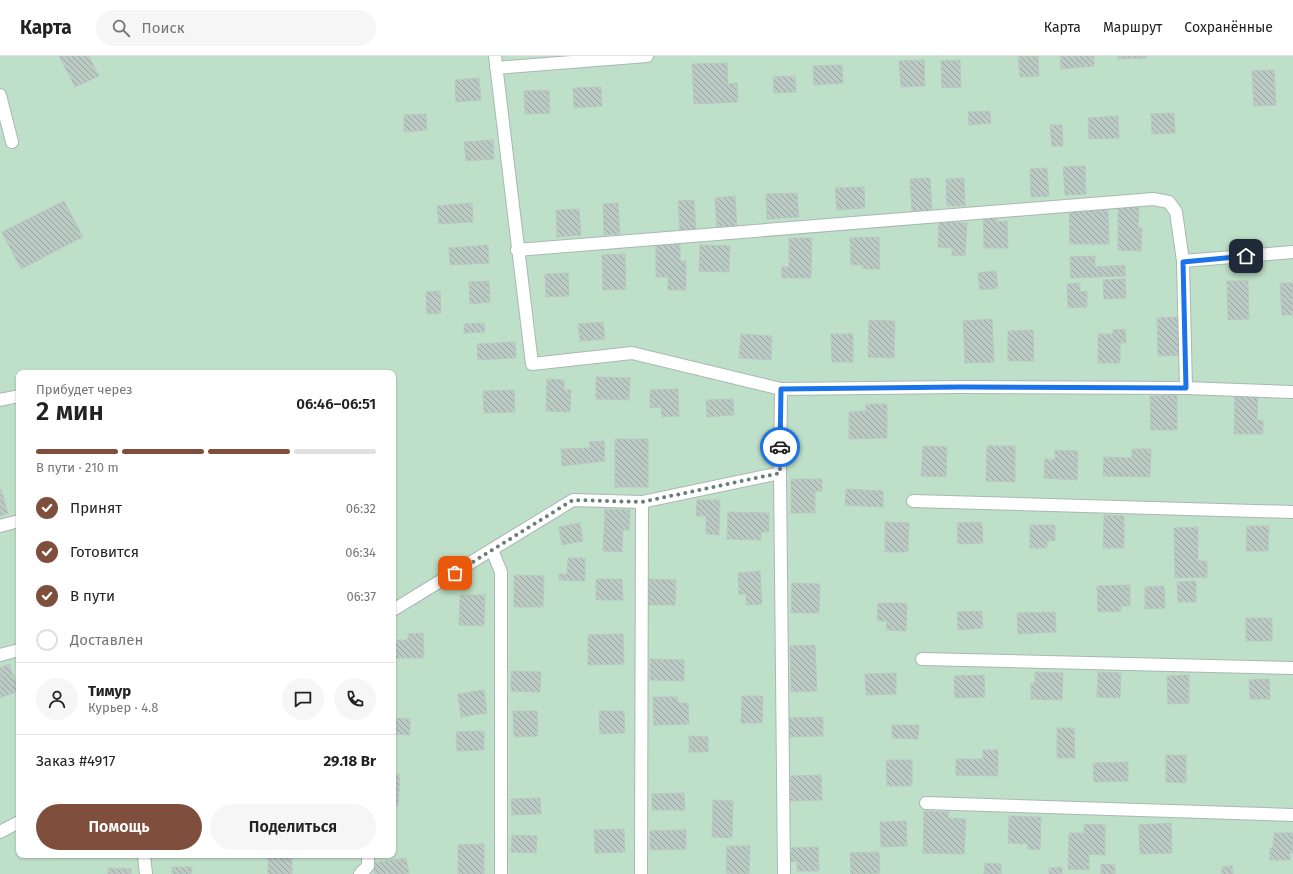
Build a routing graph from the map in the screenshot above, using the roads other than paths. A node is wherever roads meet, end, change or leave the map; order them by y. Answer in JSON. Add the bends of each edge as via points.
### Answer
{"nodes":[{"id":1,"x":647,"y":56,"type":"edge"},
{"id":2,"x":496,"y":62,"type":"edge"},
{"id":3,"x":0,"y":95,"type":"edge"},
{"id":4,"x":12,"y":142,"type":"dead end"},
{"id":5,"x":517,"y":250,"type":"junction"},
{"id":6,"x":1293,"y":252,"type":"edge"},
{"id":7,"x":1183,"y":262,"type":"junction"},
{"id":8,"x":1186,"y":388,"type":"junction"},
{"id":9,"x":781,"y":389,"type":"junction"},
{"id":10,"x":1293,"y":392,"type":"edge"},
{"id":11,"x":16,"y":397,"type":"edge"},
{"id":12,"x":0,"y":400,"type":"edge"},
{"id":13,"x":780,"y":473,"type":"junction"},
{"id":14,"x":913,"y":501,"type":"dead end"},
{"id":15,"x":642,"y":502,"type":"junction"},
{"id":16,"x":1293,"y":512,"type":"edge"},
{"id":17,"x":16,"y":522,"type":"edge"},
{"id":18,"x":0,"y":526,"type":"edge"},
{"id":19,"x":492,"y":550,"type":"junction"},
{"id":20,"x":396,"y":608,"type":"edge"},
{"id":21,"x":16,"y":651,"type":"edge"},
{"id":22,"x":0,"y":655,"type":"edge"},
{"id":23,"x":922,"y":659,"type":"dead end"},
{"id":24,"x":1293,"y":668,"type":"edge"},
{"id":25,"x":926,"y":803,"type":"dead end"},
{"id":26,"x":1293,"y":815,"type":"edge"},
{"id":27,"x":16,"y":824,"type":"edge"},
{"id":28,"x":0,"y":832,"type":"edge"},
{"id":29,"x":144,"y":858,"type":"edge"},
{"id":30,"x":368,"y":858,"type":"edge"},
{"id":31,"x":146,"y":874,"type":"edge"},
{"id":32,"x":360,"y":874,"type":"edge"},
{"id":33,"x":501,"y":874,"type":"edge"},
{"id":34,"x":641,"y":874,"type":"edge"},
{"id":35,"x":784,"y":874,"type":"edge"}],
"edges":[{"from":1,"to":2,"type":"lane"},
{"from":2,"to":5,"type":"lane"},
{"from":3,"to":4,"type":"lane"},
{"from":5,"to":7,"type":"lane","via":[[1153,199],[1169,202],[1176,212]]},
{"from":5,"to":9,"type":"lane","via":[[532,364],[632,352]]},
{"from":6,"to":7,"type":"lane"},
{"from":7,"to":8,"type":"lane"},
{"from":8,"to":9,"type":"lane"},
{"from":8,"to":10,"type":"lane"},
{"from":9,"to":13,"type":"lane"},
{"from":11,"to":12,"type":"lane"},
{"from":13,"to":15,"type":"lane"},
{"from":13,"to":35,"type":"lane"},
{"from":14,"to":16,"type":"lane"},
{"from":15,"to":19,"type":"lane","via":[[573,500]]},
{"from":15,"to":34,"type":"lane"},
{"from":17,"to":18,"type":"lane"},
{"from":19,"to":20,"type":"lane"},
{"from":19,"to":33,"type":"lane","via":[[501,572]]},
{"from":21,"to":22,"type":"lane"},
{"from":23,"to":24,"type":"lane"},
{"from":25,"to":26,"type":"lane"},
{"from":27,"to":28,"type":"lane"},
{"from":29,"to":31,"type":"lane"},
{"from":30,"to":32,"type":"lane","via":[[368,866]]}]}
